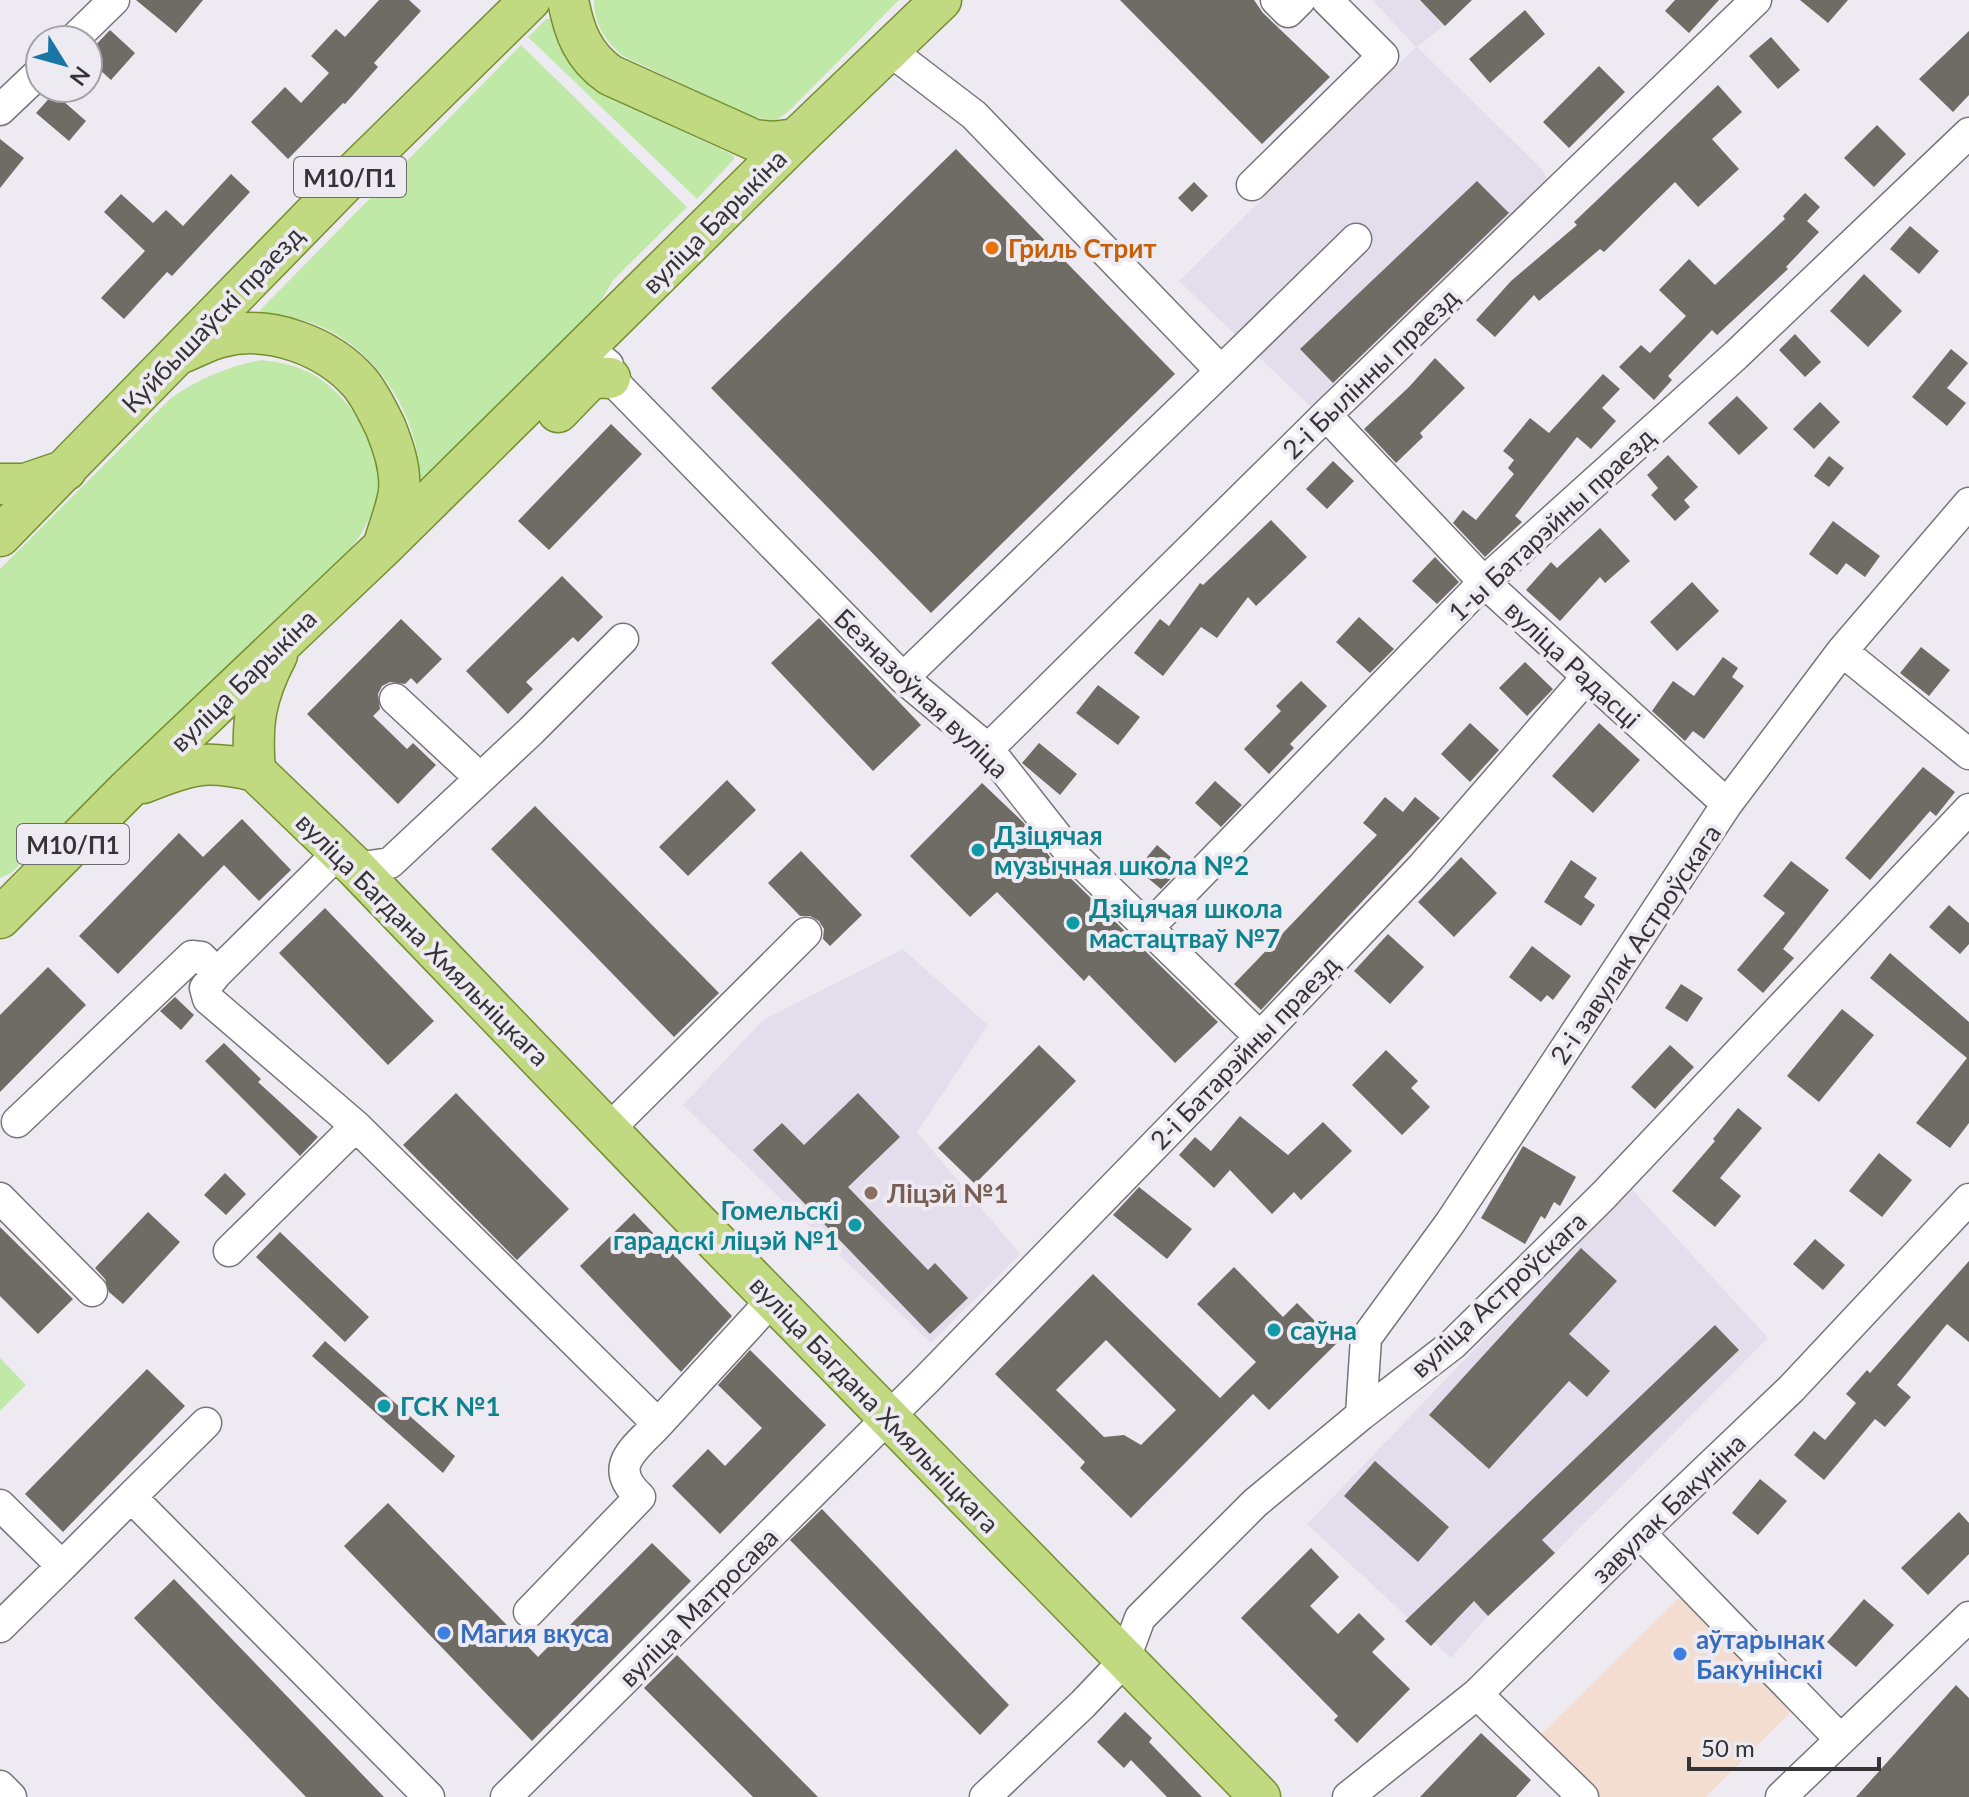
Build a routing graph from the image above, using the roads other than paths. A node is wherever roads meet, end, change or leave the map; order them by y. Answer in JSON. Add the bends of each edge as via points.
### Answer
{"nodes":[{"id":1,"x":114,"y":0,"type":"edge"},
{"id":2,"x":530,"y":0,"type":"edge"},
{"id":3,"x":568,"y":0,"type":"edge"},
{"id":4,"x":1276,"y":0,"type":"edge"},
{"id":5,"x":1300,"y":0,"type":"edge"},
{"id":6,"x":1327,"y":0,"type":"edge"},
{"id":7,"x":1756,"y":0,"type":"edge"},
{"id":8,"x":930,"y":7,"type":"edge"},
{"id":9,"x":89,"y":24,"type":"edge"},
{"id":10,"x":889,"y":50,"type":"junction"},
{"id":11,"x":24,"y":87,"type":"edge"},
{"id":12,"x":0,"y":110,"type":"edge"},
{"id":13,"x":1969,"y":133,"type":"edge"},
{"id":14,"x":796,"y":139,"type":"junction"},
{"id":15,"x":1252,"y":185,"type":"dead end"},
{"id":16,"x":1356,"y":239,"type":"dead end"},
{"id":17,"x":174,"y":357,"type":"junction"},
{"id":18,"x":599,"y":362,"type":"junction"},
{"id":19,"x":1221,"y":371,"type":"junction"},
{"id":20,"x":1326,"y":415,"type":"junction"},
{"id":21,"x":66,"y":470,"type":"junction"},
{"id":22,"x":0,"y":484,"type":"edge"},
{"id":23,"x":1969,"y":503,"type":"edge"},
{"id":24,"x":0,"y":536,"type":"edge"},
{"id":25,"x":384,"y":546,"type":"junction"},
{"id":26,"x":1484,"y":582,"type":"junction"},
{"id":27,"x":286,"y":639,"type":"junction"},
{"id":28,"x":623,"y":639,"type":"dead end"},
{"id":29,"x":1842,"y":651,"type":"junction"},
{"id":30,"x":903,"y":678,"type":"junction"},
{"id":31,"x":1586,"y":678,"type":"junction"},
{"id":32,"x":395,"y":699,"type":"dead end"},
{"id":33,"x":988,"y":749,"type":"junction"},
{"id":34,"x":1969,"y":754,"type":"edge"},
{"id":35,"x":255,"y":771,"type":"junction"},
{"id":36,"x":480,"y":778,"type":"junction"},
{"id":37,"x":128,"y":789,"type":"junction"},
{"id":38,"x":1727,"y":804,"type":"junction"},
{"id":39,"x":1969,"y":809,"type":"edge"},
{"id":40,"x":348,"y":860,"type":"junction"},
{"id":41,"x":6,"y":907,"type":"edge"},
{"id":42,"x":1147,"y":929,"type":"junction"},
{"id":43,"x":806,"y":933,"type":"dead end"},
{"id":44,"x":217,"y":973,"type":"junction"},
{"id":45,"x":1260,"y":1037,"type":"junction"},
{"id":46,"x":17,"y":1122,"type":"dead end"},
{"id":47,"x":356,"y":1126,"type":"junction"},
{"id":48,"x":609,"y":1129,"type":"junction"},
{"id":49,"x":0,"y":1198,"type":"edge"},
{"id":50,"x":1969,"y":1199,"type":"edge"},
{"id":51,"x":229,"y":1251,"type":"dead end"},
{"id":52,"x":92,"y":1291,"type":"dead end"},
{"id":53,"x":773,"y":1299,"type":"junction"},
{"id":54,"x":1361,"y":1415,"type":"junction"},
{"id":55,"x":889,"y":1416,"type":"junction"},
{"id":56,"x":206,"y":1423,"type":"dead end"},
{"id":57,"x":658,"y":1424,"type":"junction"},
{"id":58,"x":131,"y":1497,"type":"junction"},
{"id":59,"x":0,"y":1505,"type":"edge"},
{"id":60,"x":1640,"y":1533,"type":"junction"},
{"id":61,"x":62,"y":1566,"type":"junction"},
{"id":62,"x":529,"y":1612,"type":"dead end"},
{"id":63,"x":1969,"y":1617,"type":"edge"},
{"id":64,"x":0,"y":1627,"type":"edge"},
{"id":65,"x":1124,"y":1661,"type":"junction"},
{"id":66,"x":1477,"y":1694,"type":"junction"},
{"id":67,"x":1840,"y":1739,"type":"junction"},
{"id":68,"x":0,"y":1786,"type":"edge"},
{"id":69,"x":11,"y":1797,"type":"edge"},
{"id":70,"x":429,"y":1797,"type":"edge"},
{"id":71,"x":506,"y":1797,"type":"edge"},
{"id":72,"x":985,"y":1797,"type":"edge"},
{"id":73,"x":1260,"y":1797,"type":"edge"},
{"id":74,"x":1348,"y":1797,"type":"edge"},
{"id":75,"x":1583,"y":1797,"type":"edge"},
{"id":76,"x":1781,"y":1797,"type":"edge"}],
"edges":[{"from":1,"to":9,"type":"street"},
{"from":2,"to":17,"type":"main road","name":"Куйбышаўскі праезд","number":"М10/П1"},
{"from":3,"to":14,"type":"main road","via":[[583,50],[610,75],[754,140]]},
{"from":4,"to":5,"type":"street","via":[[1288,12]]},
{"from":6,"to":15,"type":"street","via":[[1383,56]]},
{"from":7,"to":20,"type":"street","name":"2-і Былінны праезд"},
{"from":8,"to":10,"type":"main road","name":"вуліца Барыкіна","number":"М10/П1"},
{"from":10,"to":14,"type":"main road","name":"вуліца Барыкіна","number":"М10/П1"},
{"from":10,"to":19,"type":"street","via":[[974,115]]},
{"from":11,"to":12,"type":"street"},
{"from":13,"to":26,"type":"street","name":"1-ы Батарэйны праезд","via":[[1736,355]]},
{"from":14,"to":18,"type":"main road","name":"вуліца Барыкіна","number":"М10/П1"},
{"from":16,"to":19,"type":"street"},
{"from":17,"to":21,"type":"main road","name":"Куйбышаўскі праезд","number":"М10/П1"},
{"from":17,"to":25,"type":"main road","number":"М10/П1","via":[[221,337],[251,334],[316,349],[341,365],[361,384],[396,452],[399,490]]},
{"from":18,"to":25,"type":"main road","name":"вуліца Барыкіна","number":"М10/П1","via":[[489,444]]},
{"from":18,"to":30,"type":"street","name":"Безназоўная вуліца"},
{"from":19,"to":30,"type":"street"},
{"from":20,"to":26,"type":"street","name":"вуліца Радасці"},
{"from":20,"to":33,"type":"street","name":"2-і Былінны праезд"},
{"from":21,"to":22,"type":"main road","via":[[25,484]]},
{"from":21,"to":24,"type":"main road","number":"М10/П1"},
{"from":23,"to":29,"type":"street","name":"2-і завулак Астроўскага"},
{"from":25,"to":27,"type":"main road","name":"вуліца Барыкіна","number":"М10/П1"},
{"from":26,"to":31,"type":"street","name":"вуліца Радасці"},
{"from":26,"to":42,"type":"street","name":"1-ы Батарэйны праезд"},
{"from":27,"to":35,"type":"main road","via":[[254,712]]},
{"from":27,"to":37,"type":"main road","name":"вуліца Барыкіна","number":"М10/П1"},
{"from":28,"to":36,"type":"street"},
{"from":29,"to":34,"type":"street"},
{"from":29,"to":38,"type":"street","name":"2-і завулак Астроўскага"},
{"from":30,"to":33,"type":"street","name":"Безназоўная вуліца"},
{"from":31,"to":38,"type":"street","name":"вуліца Радасці"},
{"from":31,"to":45,"type":"street","name":"2-і Батарэйны праезд","via":[[1421,868]]},
{"from":32,"to":36,"type":"street"},
{"from":33,"to":42,"type":"street","name":"Безназоўная вуліца","via":[[1067,849]]},
{"from":35,"to":37,"type":"main road","via":[[224,763],[198,764]]},
{"from":35,"to":40,"type":"main road","name":"вуліца Багдана Хмяльніцкага"},
{"from":36,"to":40,"type":"street","via":[[390,863]]},
{"from":37,"to":41,"type":"main road","name":"вуліца Барыкіна","number":"М10/П1"},
{"from":38,"to":54,"type":"street","name":"2-і завулак Астроўскага","via":[[1458,1210],[1366,1338]]},
{"from":39,"to":54,"type":"street","name":"вуліца Астроўскага","via":[[1592,1206],[1453,1344]]},
{"from":40,"to":44,"type":"street"},
{"from":40,"to":48,"type":"main road","name":"вуліца Багдана Хмяльніцкага"},
{"from":42,"to":45,"type":"street","name":"Безназоўная вуліца"},
{"from":43,"to":48,"type":"street"},
{"from":44,"to":46,"type":"street","via":[[201,957],[192,956]]},
{"from":44,"to":47,"type":"street","via":[[205,988],[208,999]]},
{"from":45,"to":55,"type":"street","name":"2-і Батарэйны праезд"},
{"from":47,"to":51,"type":"street"},
{"from":47,"to":57,"type":"street"},
{"from":48,"to":53,"type":"main road","name":"вуліца Багдана Хмяльніцкага"},
{"from":49,"to":52,"type":"street"},
{"from":50,"to":60,"type":"street","name":"завулак Бакуніна","via":[[1791,1389]]},
{"from":53,"to":55,"type":"main road","name":"вуліца Багдана Хмяльніцкага"},
{"from":53,"to":57,"type":"street"},
{"from":54,"to":65,"type":"street","name":"вуліца Астроўскага","via":[[1255,1503],[1140,1618]]},
{"from":55,"to":65,"type":"main road","name":"вуліца Багдана Хмяльніцкага"},
{"from":55,"to":71,"type":"street","name":"вуліца Матросава"},
{"from":56,"to":58,"type":"street"},
{"from":57,"to":62,"type":"street","via":[[625,1460],[623,1473],[640,1497]]},
{"from":58,"to":61,"type":"street"},
{"from":58,"to":70,"type":"street"},
{"from":59,"to":61,"type":"street"},
{"from":60,"to":66,"type":"street","name":"завулак Бакуніна"},
{"from":60,"to":67,"type":"street"},
{"from":61,"to":64,"type":"street"},
{"from":63,"to":67,"type":"street"},
{"from":65,"to":72,"type":"street","name":"вуліца Астроўскага"},
{"from":65,"to":73,"type":"main road","name":"вуліца Багдана Хмяльніцкага"},
{"from":66,"to":74,"type":"street","name":"завулак Бакуніна"},
{"from":66,"to":75,"type":"street"},
{"from":67,"to":76,"type":"street"},
{"from":68,"to":69,"type":"street"}]}
